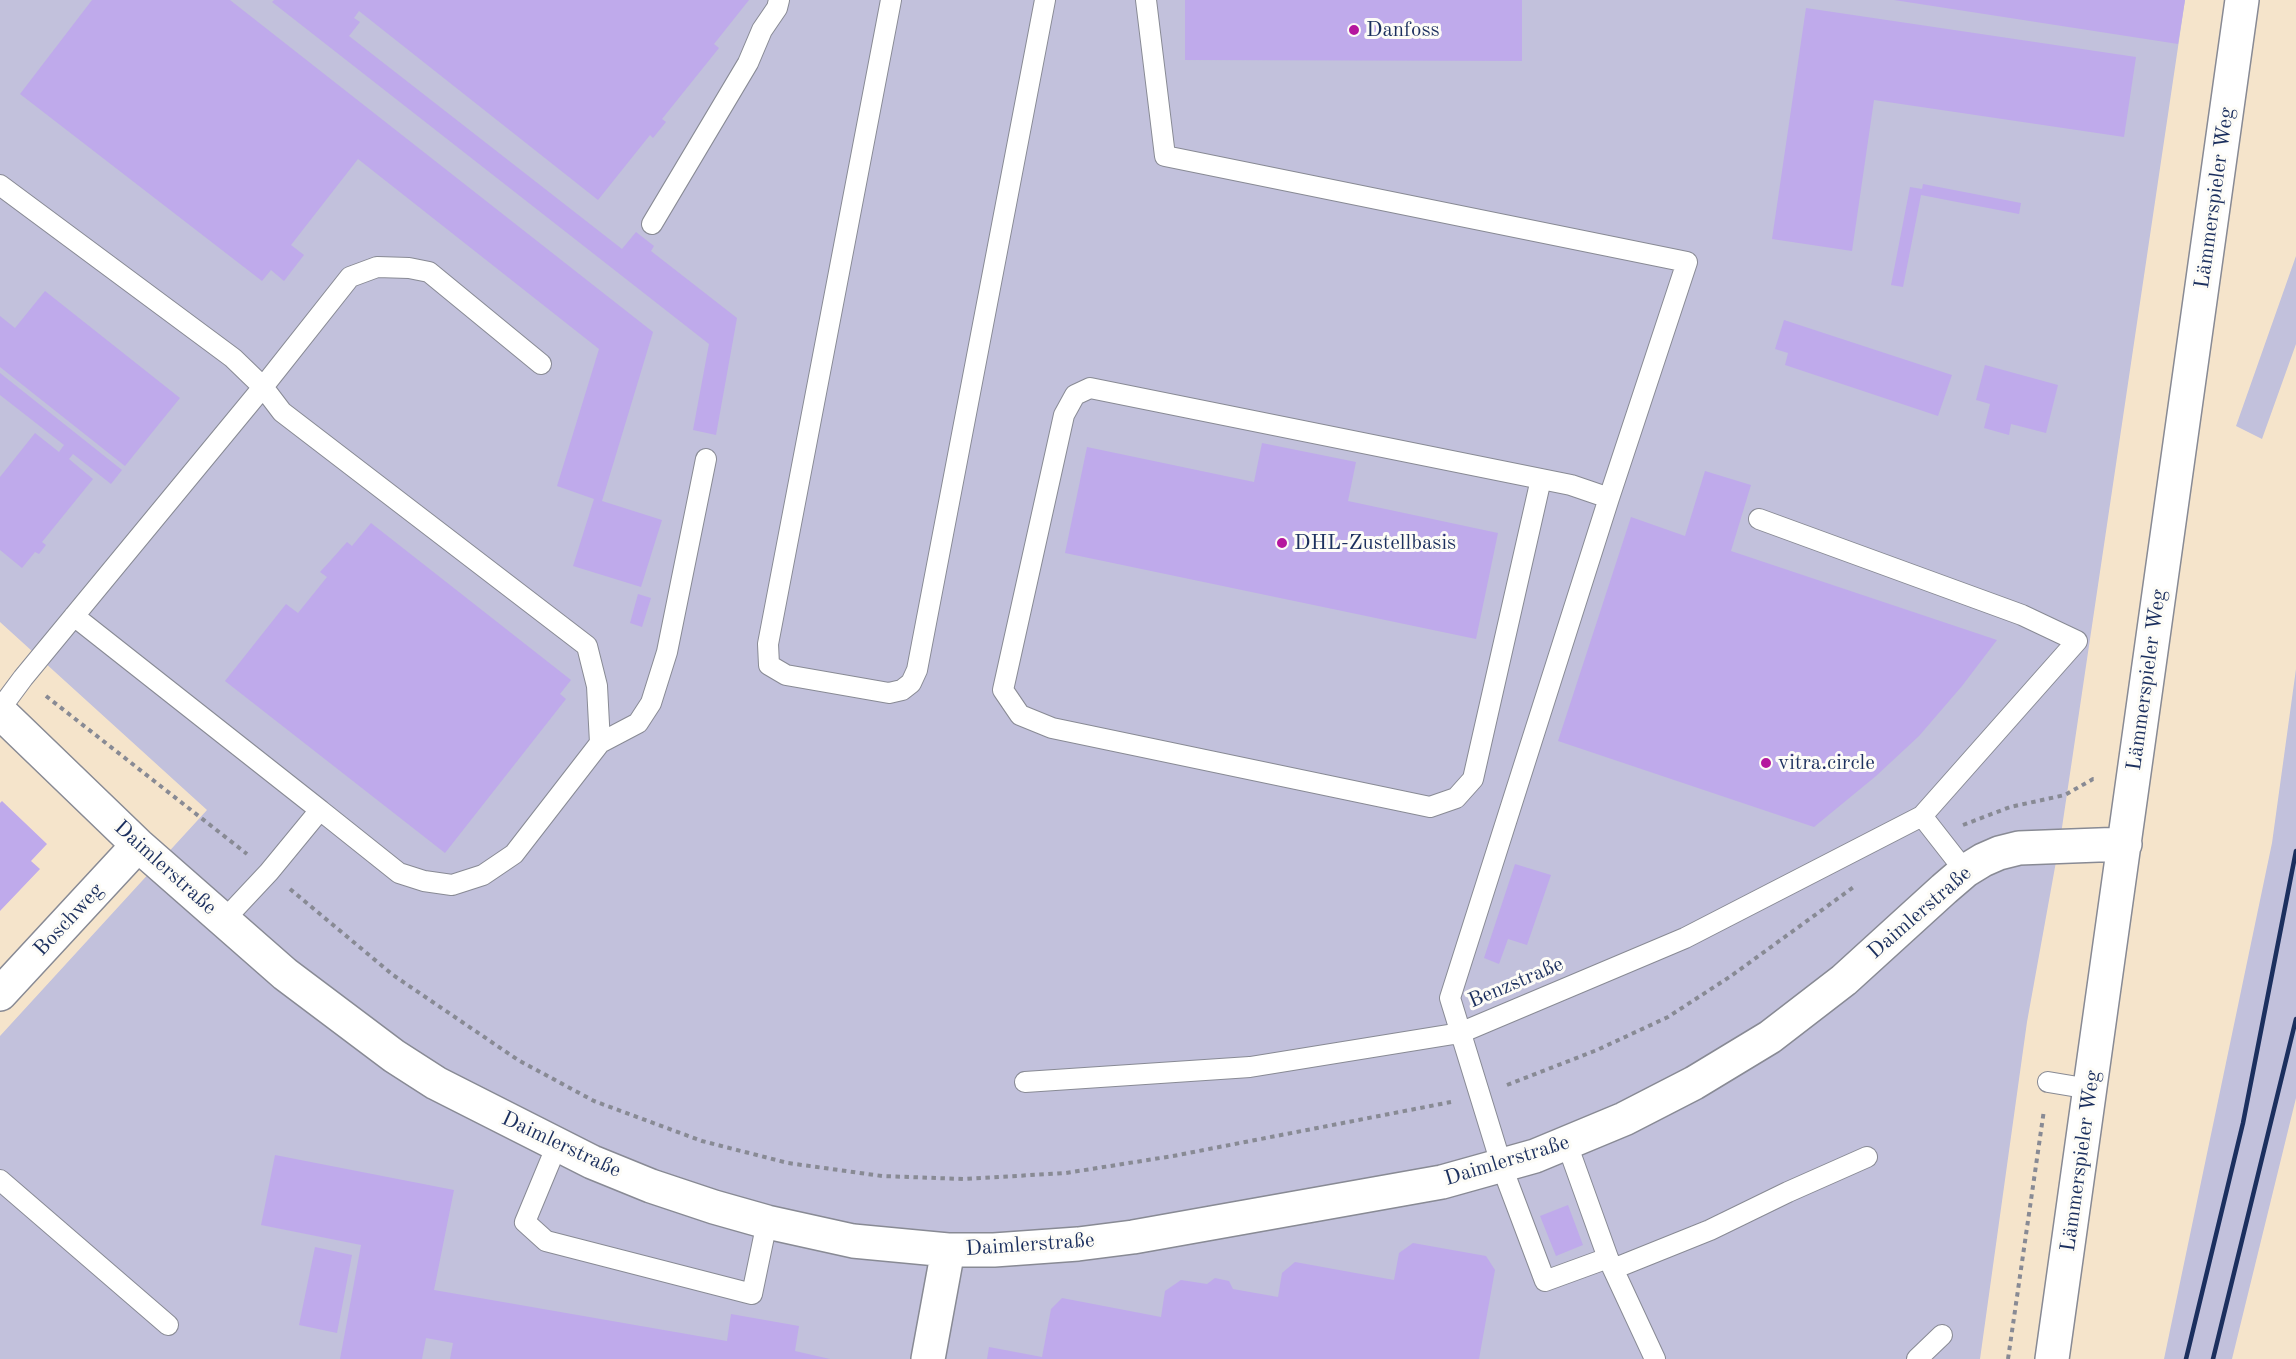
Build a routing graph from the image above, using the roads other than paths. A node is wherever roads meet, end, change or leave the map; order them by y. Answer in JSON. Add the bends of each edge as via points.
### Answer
{"nodes":[{"id":1,"x":779,"y":0,"type":"edge"},
{"id":2,"x":891,"y":0,"type":"edge"},
{"id":3,"x":1045,"y":0,"type":"edge"},
{"id":4,"x":1146,"y":0,"type":"edge"},
{"id":5,"x":2242,"y":0,"type":"edge"},
{"id":6,"x":0,"y":185,"type":"edge"},
{"id":7,"x":652,"y":224,"type":"dead end"},
{"id":8,"x":541,"y":364,"type":"dead end"},
{"id":9,"x":263,"y":387,"type":"junction"},
{"id":10,"x":706,"y":459,"type":"dead end"},
{"id":11,"x":1540,"y":478,"type":"junction"},
{"id":12,"x":1609,"y":498,"type":"junction"},
{"id":13,"x":1759,"y":519,"type":"dead end"},
{"id":14,"x":74,"y":616,"type":"junction"},
{"id":15,"x":0,"y":710,"type":"edge"},
{"id":16,"x":600,"y":743,"type":"junction"},
{"id":17,"x":320,"y":810,"type":"junction"},
{"id":18,"x":1922,"y":816,"type":"junction"},
{"id":19,"x":2125,"y":844,"type":"junction"},
{"id":20,"x":138,"y":845,"type":"junction"},
{"id":21,"x":1965,"y":871,"type":"junction"},
{"id":22,"x":224,"y":920,"type":"junction"},
{"id":23,"x":0,"y":994,"type":"edge"},
{"id":24,"x":1460,"y":1033,"type":"junction"},
{"id":25,"x":1025,"y":1082,"type":"dead end"},
{"id":26,"x":2048,"y":1082,"type":"dead end"},
{"id":27,"x":2090,"y":1089,"type":"junction"},
{"id":28,"x":1567,"y":1144,"type":"junction"},
{"id":29,"x":557,"y":1145,"type":"junction"},
{"id":30,"x":1867,"y":1157,"type":"dead end"},
{"id":31,"x":1502,"y":1167,"type":"junction"},
{"id":32,"x":0,"y":1180,"type":"edge"},
{"id":33,"x":766,"y":1222,"type":"junction"},
{"id":34,"x":948,"y":1250,"type":"junction"},
{"id":35,"x":1610,"y":1263,"type":"junction"},
{"id":36,"x":168,"y":1325,"type":"dead end"},
{"id":37,"x":1942,"y":1335,"type":"dead end"},
{"id":38,"x":928,"y":1359,"type":"edge"},
{"id":39,"x":1655,"y":1359,"type":"edge"},
{"id":40,"x":1917,"y":1359,"type":"edge"},
{"id":41,"x":2052,"y":1359,"type":"edge"}],
"edges":[{"from":1,"to":7,"type":"lane","via":[[748,63]]},
{"from":2,"to":3,"type":"lane","via":[[768,644],[770,665],[786,675],[889,693],[911,683],[917,670]]},
{"from":4,"to":12,"type":"lane","via":[[1165,156],[1687,262]]},
{"from":5,"to":19,"type":"street","name":"Lämmerspieler Weg"},
{"from":6,"to":9,"type":"lane","via":[[234,358]]},
{"from":8,"to":9,"type":"lane","via":[[429,272],[377,267],[350,277]]},
{"from":9,"to":14,"type":"lane"},
{"from":9,"to":16,"type":"lane","via":[[282,412],[587,646],[597,686]]},
{"from":10,"to":16,"type":"lane","via":[[666,652],[651,703],[638,723]]},
{"from":11,"to":11,"type":"lane","via":[[1090,388],[1076,395],[1064,414],[1003,690],[1020,715],[1052,728],[1430,807],[1456,798],[1473,779]]},
{"from":11,"to":12,"type":"lane"},
{"from":12,"to":24,"type":"lane","via":[[1450,998]]},
{"from":13,"to":18,"type":"lane","via":[[2022,615],[2077,641]]},
{"from":14,"to":15,"type":"lane"},
{"from":14,"to":17,"type":"lane"},
{"from":15,"to":20,"type":"street","name":"Daimlerstraße"},
{"from":16,"to":17,"type":"lane","via":[[514,854],[483,875],[452,885],[399,873]]},
{"from":17,"to":22,"type":"lane"},
{"from":18,"to":21,"type":"lane"},
{"from":18,"to":24,"type":"lane","name":"Benzstraße","via":[[1685,938]]},
{"from":19,"to":21,"type":"street","name":"Daimlerstraße","via":[[2019,848],[1999,853]]},
{"from":19,"to":27,"type":"street","name":"Lämmerspieler Weg"},
{"from":20,"to":22,"type":"street","name":"Daimlerstraße"},
{"from":20,"to":23,"type":"street","name":"Boschweg"},
{"from":21,"to":28,"type":"street","name":"Daimlerstraße","via":[[1844,980],[1770,1037],[1684,1088]]},
{"from":22,"to":29,"type":"street","name":"Daimlerstraße","via":[[285,974],[394,1056],[436,1083]]},
{"from":24,"to":25,"type":"lane","name":"Benzstraße","via":[[1250,1067]]},
{"from":24,"to":31,"type":"lane"},
{"from":26,"to":27,"type":"lane"},
{"from":27,"to":41,"type":"street","name":"Lämmerspieler Weg"},
{"from":28,"to":31,"type":"street","name":"Daimlerstraße"},
{"from":28,"to":35,"type":"lane"},
{"from":29,"to":33,"type":"street","name":"Daimlerstraße","via":[[651,1186]]},
{"from":29,"to":33,"type":"lane","via":[[525,1222],[546,1241],[752,1294]]},
{"from":30,"to":35,"type":"lane","via":[[1710,1230]]},
{"from":31,"to":34,"type":"street","name":"Daimlerstraße","via":[[1442,1182],[1134,1237]]},
{"from":31,"to":35,"type":"lane","via":[[1545,1281]]},
{"from":32,"to":36,"type":"lane"},
{"from":33,"to":34,"type":"street","name":"Daimlerstraße","via":[[853,1241]]},
{"from":34,"to":38,"type":"street"},
{"from":35,"to":39,"type":"lane"},
{"from":37,"to":40,"type":"lane"}]}
